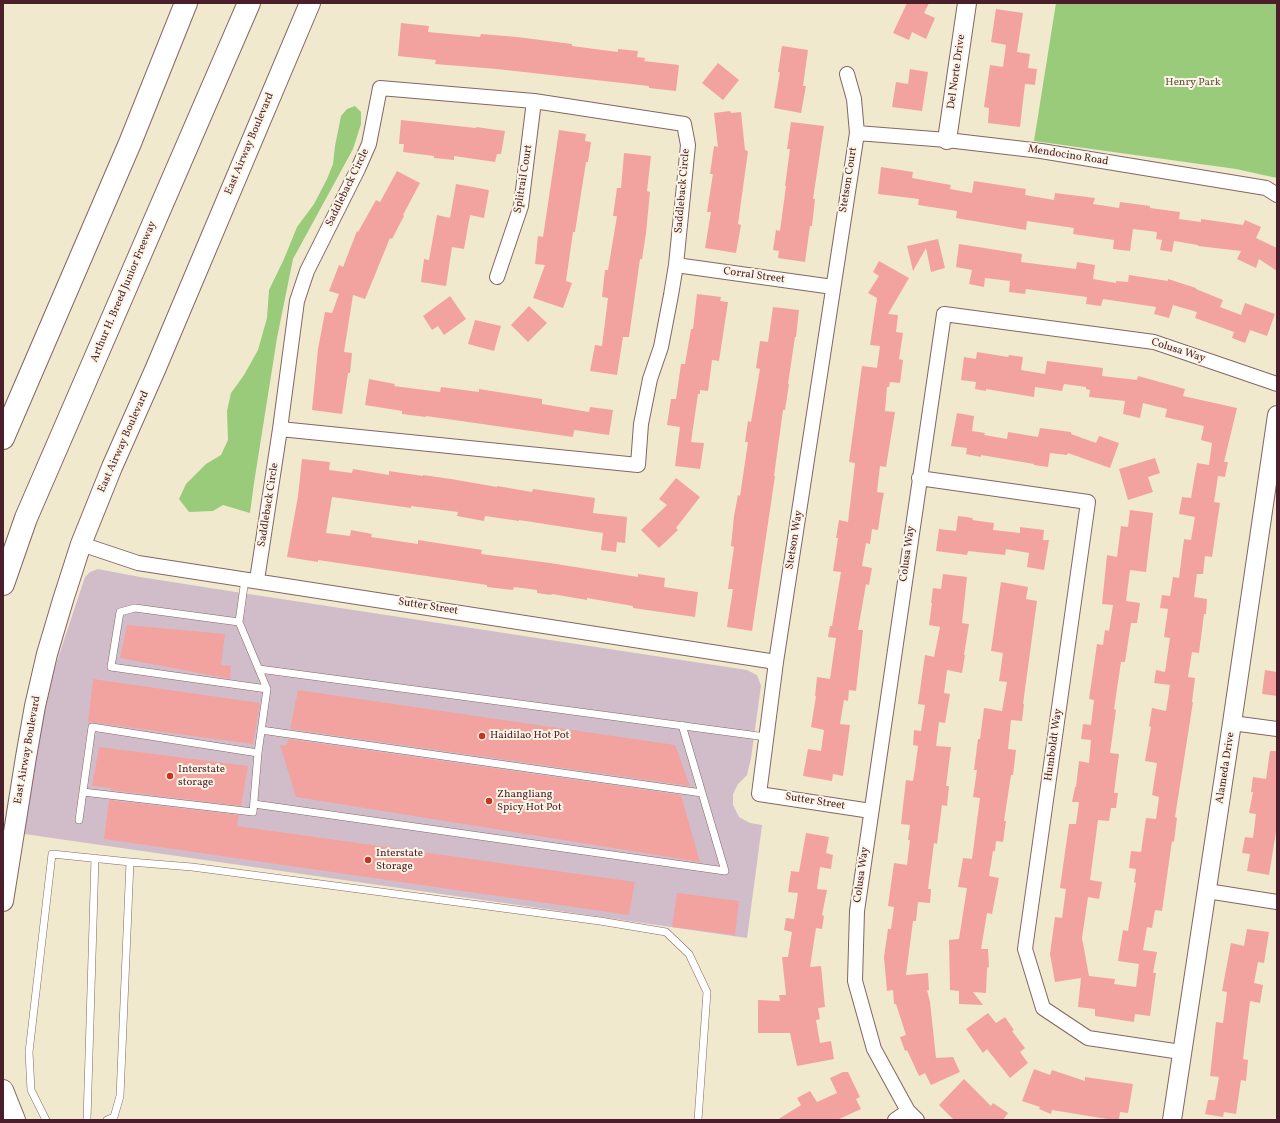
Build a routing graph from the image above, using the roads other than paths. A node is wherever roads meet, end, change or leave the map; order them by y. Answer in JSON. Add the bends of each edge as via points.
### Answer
{"nodes":[{"id":1,"x":186,"y":3,"type":"edge"},
{"id":2,"x":249,"y":3,"type":"edge"},
{"id":3,"x":310,"y":3,"type":"edge"},
{"id":4,"x":967,"y":3,"type":"edge"},
{"id":5,"x":848,"y":74,"type":"dead end"},
{"id":6,"x":534,"y":101,"type":"junction"},
{"id":7,"x":857,"y":133,"type":"junction"},
{"id":8,"x":947,"y":140,"type":"junction"},
{"id":9,"x":1277,"y":195,"type":"edge"},
{"id":10,"x":676,"y":265,"type":"junction"},
{"id":11,"x":497,"y":277,"type":"dead end"},
{"id":12,"x":833,"y":287,"type":"junction"},
{"id":13,"x":1277,"y":384,"type":"edge"},
{"id":14,"x":1277,"y":415,"type":"edge"},
{"id":15,"x":280,"y":429,"type":"junction"},
{"id":16,"x":3,"y":438,"type":"edge"},
{"id":17,"x":919,"y":478,"type":"junction"},
{"id":18,"x":81,"y":544,"type":"junction"},
{"id":19,"x":251,"y":579,"type":"junction"},
{"id":20,"x":3,"y":584,"type":"edge"},
{"id":21,"x":239,"y":622,"type":"junction"},
{"id":22,"x":776,"y":662,"type":"junction"},
{"id":23,"x":258,"y":669,"type":"junction"},
{"id":24,"x":267,"y":689,"type":"junction"},
{"id":25,"x":1232,"y":723,"type":"junction"},
{"id":26,"x":682,"y":725,"type":"junction"},
{"id":27,"x":1277,"y":729,"type":"edge"},
{"id":28,"x":261,"y":730,"type":"junction"},
{"id":29,"x":766,"y":737,"type":"junction"},
{"id":30,"x":258,"y":753,"type":"junction"},
{"id":31,"x":83,"y":792,"type":"junction"},
{"id":32,"x":702,"y":793,"type":"junction"},
{"id":33,"x":759,"y":794,"type":"joint"},
{"id":34,"x":254,"y":804,"type":"junction"},
{"id":35,"x":871,"y":811,"type":"junction"},
{"id":36,"x":79,"y":820,"type":"dead end"},
{"id":37,"x":95,"y":858,"type":"junction"},
{"id":38,"x":130,"y":862,"type":"junction"},
{"id":39,"x":1207,"y":890,"type":"junction"},
{"id":40,"x":3,"y":901,"type":"edge"},
{"id":41,"x":1277,"y":902,"type":"edge"},
{"id":42,"x":1181,"y":1052,"type":"junction"},
{"id":43,"x":3,"y":1090,"type":"edge"},
{"id":44,"x":912,"y":1116,"type":"edge"},
{"id":45,"x":15,"y":1120,"type":"edge"},
{"id":46,"x":46,"y":1120,"type":"edge"},
{"id":47,"x":88,"y":1120,"type":"edge"},
{"id":48,"x":107,"y":1120,"type":"edge"},
{"id":49,"x":698,"y":1120,"type":"edge"},
{"id":50,"x":895,"y":1120,"type":"edge"},
{"id":51,"x":1172,"y":1120,"type":"edge"}],
"edges":[{"from":1,"to":16,"type":"highway","via":[[130,143]]},
{"from":2,"to":20,"type":"highway","name":"Arthur H. Breed Junior Freeway","via":[[26,518]]},
{"from":3,"to":18,"type":"main road","name":"East Airway Boulevard"},
{"from":4,"to":8,"type":"street","name":"Del Norte Drive"},
{"from":5,"to":7,"type":"street","name":"Stetson Court","via":[[854,98]]},
{"from":6,"to":10,"type":"street","name":"Saddleback Circle","via":[[684,124],[688,145]]},
{"from":6,"to":11,"type":"street","name":"Splitrail Court","via":[[521,206]]},
{"from":6,"to":15,"type":"street","name":"Saddleback Circle","via":[[380,88],[369,144],[307,271],[298,301]]},
{"from":7,"to":8,"type":"street","name":"Mendocino Road"},
{"from":7,"to":12,"type":"street","name":"Stetson Court"},
{"from":8,"to":9,"type":"street","name":"Mendocino Road","via":[[1041,151],[1266,188]]},
{"from":10,"to":12,"type":"street","name":"Corral Street"},
{"from":10,"to":15,"type":"street","name":"Saddleback Circle","via":[[661,347],[650,379],[641,424],[638,465]]},
{"from":12,"to":22,"type":"street","name":"Stetson Way"},
{"from":13,"to":17,"type":"street","name":"Colusa Way","via":[[1154,342],[944,314]]},
{"from":14,"to":25,"type":"street","name":"Alameda Drive"},
{"from":15,"to":19,"type":"street","name":"Saddleback Circle"},
{"from":17,"to":35,"type":"street","name":"Colusa Way"},
{"from":17,"to":42,"type":"street","name":"Humboldt Way","via":[[1088,502],[1025,949],[1043,1008],[1088,1038]]},
{"from":18,"to":19,"type":"street","name":"Sutter Street","via":[[138,563]]},
{"from":18,"to":40,"type":"main road","name":"East Airway Boulevard","via":[[60,608],[35,706]]},
{"from":19,"to":21,"type":"lane"},
{"from":19,"to":22,"type":"street","name":"Sutter Street"},
{"from":21,"to":23,"type":"lane"},
{"from":21,"to":24,"type":"lane","via":[[135,608],[120,612],[111,667]]},
{"from":22,"to":29,"type":"street","name":"Stetson Way"},
{"from":23,"to":24,"type":"lane"},
{"from":23,"to":26,"type":"lane"},
{"from":24,"to":28,"type":"lane"},
{"from":25,"to":27,"type":"street"},
{"from":25,"to":39,"type":"street","name":"Alameda Drive"},
{"from":26,"to":29,"type":"lane"},
{"from":26,"to":32,"type":"lane"},
{"from":28,"to":30,"type":"lane"},
{"from":28,"to":32,"type":"lane"},
{"from":29,"to":33,"type":"street","name":"Stetson Way"},
{"from":30,"to":31,"type":"lane","via":[[92,727]]},
{"from":30,"to":34,"type":"lane"},
{"from":31,"to":34,"type":"lane","via":[[253,812]]},
{"from":31,"to":36,"type":"lane"},
{"from":32,"to":34,"type":"lane","via":[[725,871]]},
{"from":33,"to":35,"type":"street","name":"Sutter Street"},
{"from":35,"to":44,"type":"street","name":"Colusa Way","via":[[857,911],[855,981],[874,1049]]},
{"from":37,"to":38,"type":"lane"},
{"from":37,"to":46,"type":"lane","via":[[52,854],[29,1052],[31,1090]]},
{"from":37,"to":47,"type":"lane"},
{"from":38,"to":48,"type":"lane","via":[[120,1096],[114,1117]]},
{"from":38,"to":49,"type":"lane","via":[[208,869],[600,920],[666,932],[689,954],[707,992]]},
{"from":39,"to":41,"type":"street"},
{"from":39,"to":42,"type":"street","name":"Alameda Drive"},
{"from":42,"to":51,"type":"street","name":"Alameda Drive"},
{"from":43,"to":45,"type":"main road"},
{"from":44,"to":50,"type":"street"}]}
